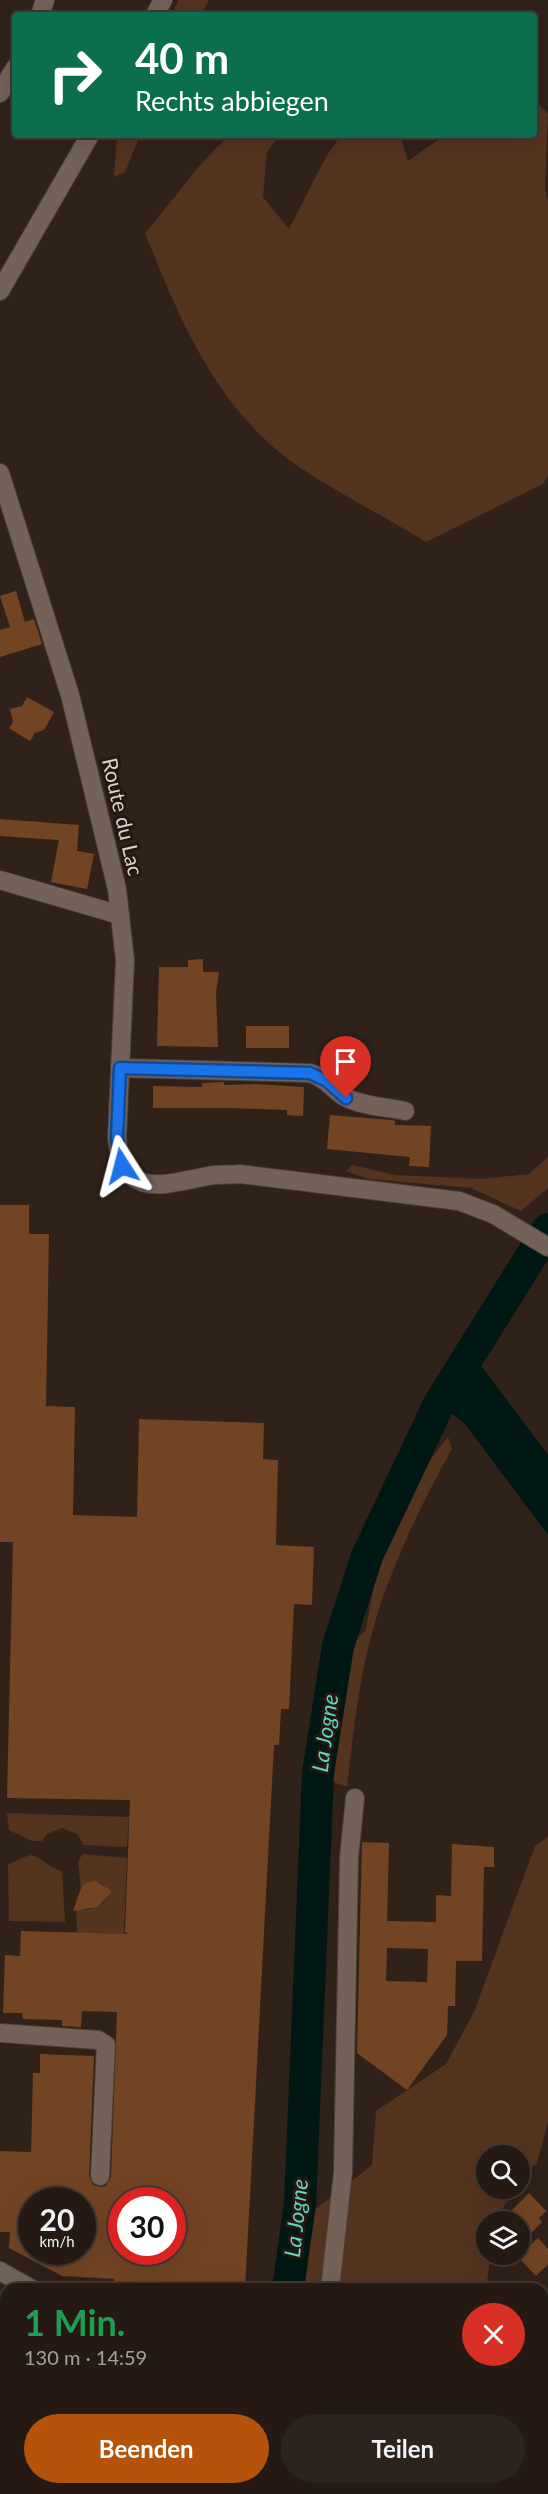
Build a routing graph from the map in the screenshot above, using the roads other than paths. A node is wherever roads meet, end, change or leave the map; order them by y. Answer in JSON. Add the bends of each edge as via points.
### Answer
{"nodes":[{"id":1,"x":12,"y":73,"type":"edge"},
{"id":2,"x":0,"y":93,"type":"edge"},
{"id":3,"x":88,"y":138,"type":"edge"},
{"id":4,"x":0,"y":291,"type":"edge"},
{"id":5,"x":0,"y":473,"type":"edge"},
{"id":6,"x":0,"y":880,"type":"edge"},
{"id":7,"x":120,"y":915,"type":"junction"},
{"id":8,"x":120,"y":1068,"type":"junction"},
{"id":9,"x":405,"y":1111,"type":"dead end"},
{"id":10,"x":548,"y":1247,"type":"edge"},
{"id":11,"x":355,"y":1798,"type":"dead end"},
{"id":12,"x":0,"y":2033,"type":"edge"},
{"id":13,"x":100,"y":2176,"type":"dead end"},
{"id":14,"x":0,"y":2271,"type":"edge"},
{"id":15,"x":21,"y":2283,"type":"edge"},
{"id":16,"x":331,"y":2283,"type":"edge"}],
"edges":[{"from":1,"to":2,"type":"street"},
{"from":3,"to":4,"type":"street"},
{"from":5,"to":7,"type":"street","name":"Route du Lac","via":[[70,695]]},
{"from":6,"to":7,"type":"street"},
{"from":7,"to":8,"type":"street","name":"Route du Lac","via":[[125,960]]},
{"from":8,"to":9,"type":"street","via":[[310,1073],[354,1101]]},
{"from":8,"to":10,"type":"street","name":"Route du Lac","via":[[118,1150],[122,1166],[146,1185],[240,1174],[459,1200],[504,1220]]},
{"from":11,"to":16,"type":"street","via":[[349,1858],[343,2172]]},
{"from":12,"to":13,"type":"street","via":[[98,2040],[106,2045]]},
{"from":14,"to":15,"type":"street"}]}
